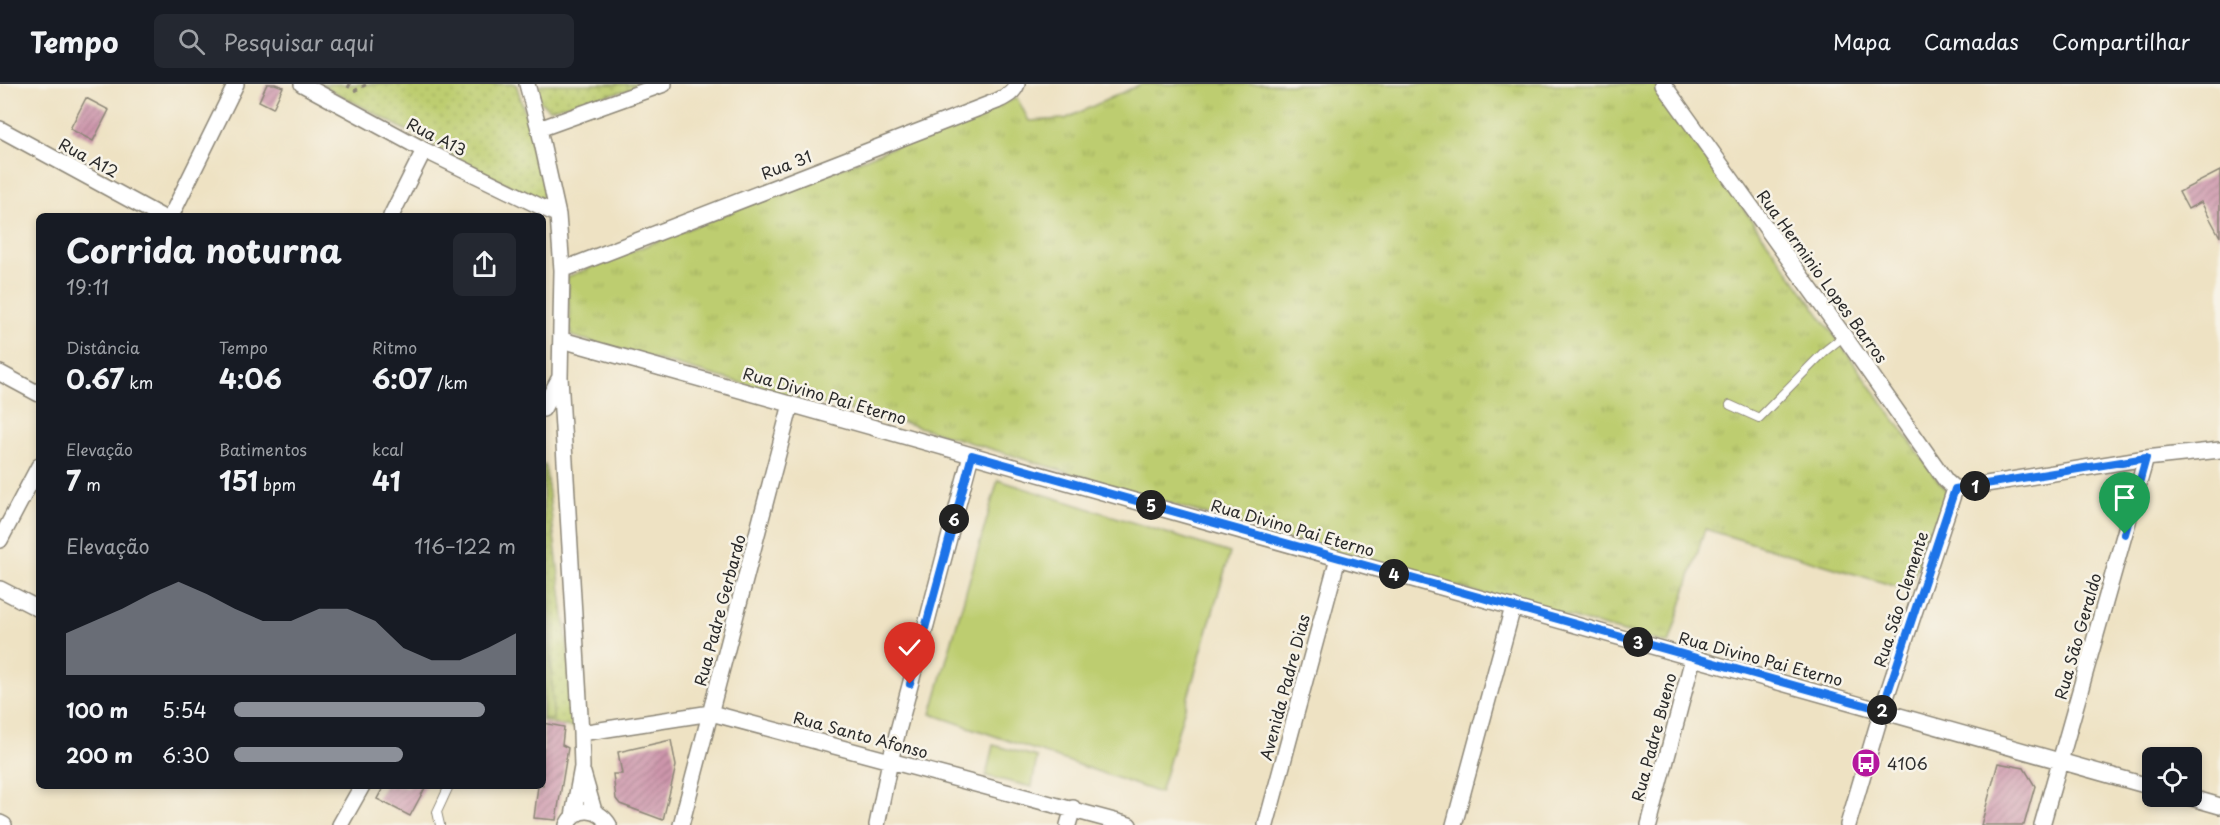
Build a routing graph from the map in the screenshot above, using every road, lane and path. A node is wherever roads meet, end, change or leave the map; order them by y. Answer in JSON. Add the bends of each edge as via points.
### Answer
{"nodes":[{"id":1,"x":236,"y":84,"type":"edge"},
{"id":2,"x":302,"y":84,"type":"edge"},
{"id":3,"x":367,"y":84,"type":"edge"},
{"id":4,"x":527,"y":84,"type":"edge"},
{"id":5,"x":664,"y":84,"type":"edge"},
{"id":6,"x":1017,"y":84,"type":"edge"},
{"id":7,"x":1663,"y":84,"type":"edge"},
{"id":8,"x":340,"y":90,"type":"dead end"},
{"id":9,"x":354,"y":91,"type":"dead end"},
{"id":10,"x":350,"y":95,"type":"dead end"},
{"id":11,"x":0,"y":129,"type":"edge"},
{"id":12,"x":539,"y":129,"type":"junction"},
{"id":13,"x":424,"y":150,"type":"junction"},
{"id":14,"x":154,"y":213,"type":"edge"},
{"id":15,"x":172,"y":213,"type":"edge"},
{"id":16,"x":392,"y":213,"type":"edge"},
{"id":17,"x":558,"y":215,"type":"junction"},
{"id":18,"x":562,"y":270,"type":"junction"},
{"id":19,"x":1844,"y":336,"type":"junction"},
{"id":20,"x":562,"y":340,"type":"junction"},
{"id":21,"x":0,"y":373,"type":"edge"},
{"id":22,"x":560,"y":377,"type":"junction"},
{"id":23,"x":36,"y":392,"type":"edge"},
{"id":24,"x":546,"y":403,"type":"edge"},
{"id":25,"x":791,"y":404,"type":"junction"},
{"id":26,"x":1730,"y":405,"type":"dead end"},
{"id":27,"x":2220,"y":450,"type":"edge"},
{"id":28,"x":972,"y":455,"type":"junction"},
{"id":29,"x":2146,"y":458,"type":"junction"},
{"id":30,"x":36,"y":472,"type":"edge"},
{"id":31,"x":1955,"y":489,"type":"junction"},
{"id":32,"x":0,"y":540,"type":"edge"},
{"id":33,"x":1338,"y":558,"type":"junction"},
{"id":34,"x":0,"y":589,"type":"edge"},
{"id":35,"x":36,"y":607,"type":"edge"},
{"id":36,"x":1513,"y":607,"type":"junction"},
{"id":37,"x":1692,"y":658,"type":"junction"},
{"id":38,"x":1882,"y":710,"type":"junction"},
{"id":39,"x":711,"y":712,"type":"junction"},
{"id":40,"x":581,"y":733,"type":"junction"},
{"id":41,"x":890,"y":761,"type":"junction"},
{"id":42,"x":2060,"y":761,"type":"junction"},
{"id":43,"x":582,"y":767,"type":"junction"},
{"id":44,"x":2142,"y":784,"type":"edge"},
{"id":45,"x":360,"y":789,"type":"edge"},
{"id":46,"x":448,"y":789,"type":"edge"},
{"id":47,"x":2202,"y":801,"type":"edge"},
{"id":48,"x":2220,"y":806,"type":"edge"},
{"id":49,"x":1073,"y":808,"type":"junction"},
{"id":50,"x":594,"y":811,"type":"junction"},
{"id":51,"x":570,"y":820,"type":"edge"},
{"id":52,"x":0,"y":823,"type":"edge"},
{"id":53,"x":4,"y":825,"type":"edge"},
{"id":54,"x":340,"y":825,"type":"edge"},
{"id":55,"x":441,"y":825,"type":"edge"},
{"id":56,"x":609,"y":825,"type":"edge"},
{"id":57,"x":681,"y":825,"type":"edge"},
{"id":58,"x":877,"y":825,"type":"edge"},
{"id":59,"x":1068,"y":825,"type":"edge"},
{"id":60,"x":1129,"y":825,"type":"edge"},
{"id":61,"x":1266,"y":825,"type":"edge"},
{"id":62,"x":1454,"y":825,"type":"edge"},
{"id":63,"x":1648,"y":825,"type":"edge"},
{"id":64,"x":1848,"y":825,"type":"edge"},
{"id":65,"x":2043,"y":825,"type":"edge"}],
"edges":[{"from":1,"to":15,"type":"street"},
{"from":2,"to":13,"type":"street","name":"Rua A13"},
{"from":3,"to":9,"type":"path"},
{"from":4,"to":12,"type":"street"},
{"from":5,"to":12,"type":"street"},
{"from":6,"to":18,"type":"street","name":"Rua 31","via":[[997,101]]},
{"from":7,"to":19,"type":"street","name":"Rua Herminio Lopes Barros"},
{"from":8,"to":10,"type":"path"},
{"from":11,"to":14,"type":"street","name":"Rua A12"},
{"from":12,"to":17,"type":"street"},
{"from":13,"to":16,"type":"street"},
{"from":13,"to":17,"type":"street","name":"Rua A13"},
{"from":17,"to":18,"type":"street"},
{"from":18,"to":20,"type":"street"},
{"from":19,"to":26,"type":"lane","via":[[1759,418]]},
{"from":19,"to":31,"type":"street","name":"Rua Herminio Lopes Barros","via":[[1946,482]]},
{"from":20,"to":22,"type":"street"},
{"from":20,"to":25,"type":"street","name":"Rua Divino Pai Eterno"},
{"from":21,"to":23,"type":"street"},
{"from":22,"to":24,"type":"street"},
{"from":22,"to":40,"type":"street"},
{"from":25,"to":28,"type":"street","name":"Rua Divino Pai Eterno"},
{"from":25,"to":39,"type":"street","name":"Rua Padre Gerbardo"},
{"from":27,"to":29,"type":"street"},
{"from":28,"to":33,"type":"street","name":"Rua Divino Pai Eterno"},
{"from":28,"to":41,"type":"street"},
{"from":29,"to":31,"type":"street"},
{"from":29,"to":42,"type":"street","name":"Rua São Geraldo"},
{"from":30,"to":32,"type":"street"},
{"from":31,"to":38,"type":"street","name":"Rua São Clemente"},
{"from":33,"to":36,"type":"street","name":"Rua Divino Pai Eterno"},
{"from":33,"to":61,"type":"street","name":"Avenida Padre Dias"},
{"from":34,"to":35,"type":"street"},
{"from":36,"to":37,"type":"street","name":"Rua Divino Pai Eterno"},
{"from":36,"to":62,"type":"street"},
{"from":37,"to":38,"type":"street","name":"Rua Divino Pai Eterno"},
{"from":37,"to":63,"type":"street","name":"Rua Padre Bueno"},
{"from":38,"to":42,"type":"street","name":"Rua Divino Pai Eterno"},
{"from":38,"to":64,"type":"street","name":"Rua São Clemente"},
{"from":39,"to":40,"type":"street","name":"Rua Santo Afonso"},
{"from":39,"to":41,"type":"street","name":"Rua Santo Afonso"},
{"from":39,"to":57,"type":"street","name":"Rua Padre Gerbardo"},
{"from":40,"to":43,"type":"street"},
{"from":41,"to":49,"type":"street","name":"Rua Santo Afonso"},
{"from":41,"to":58,"type":"street"},
{"from":42,"to":44,"type":"street","name":"Rua Divino Pai Eterno"},
{"from":42,"to":65,"type":"street","name":"Rua São Geraldo"},
{"from":43,"to":50,"type":"street"},
{"from":43,"to":51,"type":"street"},
{"from":45,"to":54,"type":"street"},
{"from":46,"to":55,"type":"lane","via":[[437,812]]},
{"from":47,"to":48,"type":"street"},
{"from":49,"to":59,"type":"street"},
{"from":49,"to":60,"type":"street","name":"Rua Santo Afonso"},
{"from":50,"to":51,"type":"street","via":[[580,812]]},
{"from":50,"to":56,"type":"street"},
{"from":52,"to":53,"type":"street"}]}
